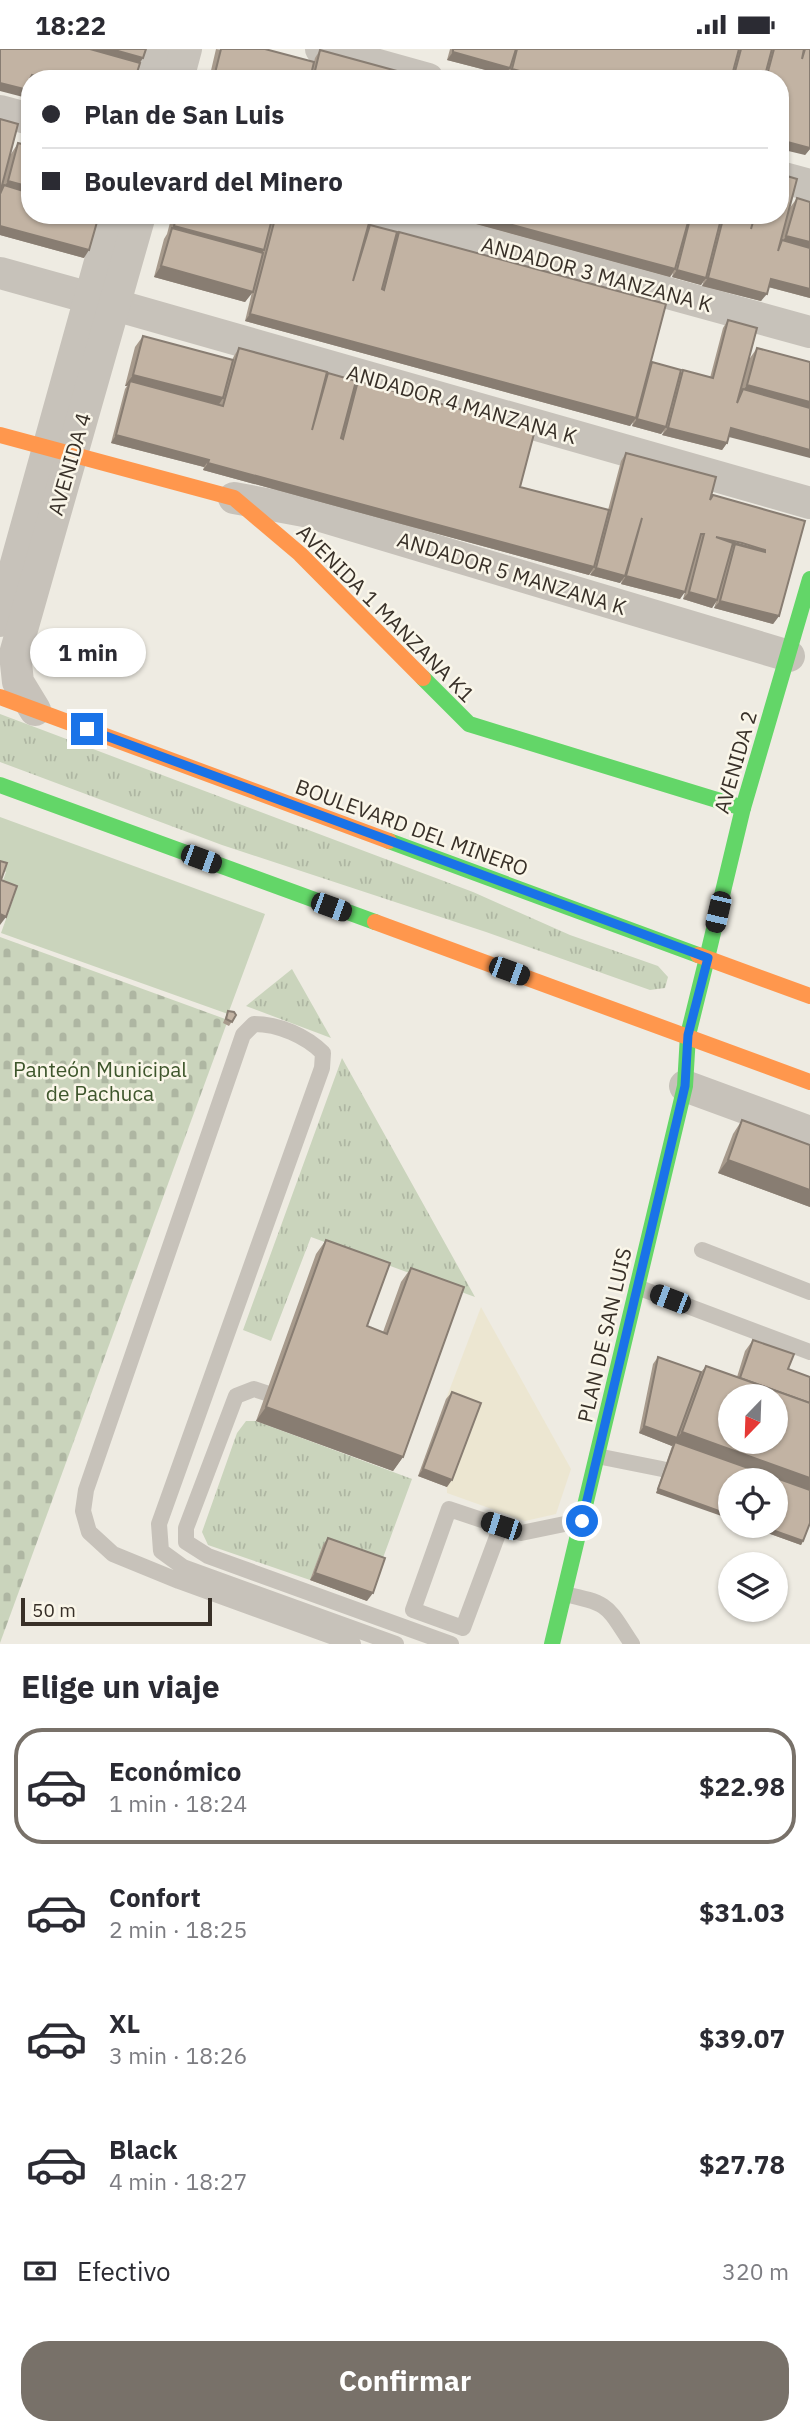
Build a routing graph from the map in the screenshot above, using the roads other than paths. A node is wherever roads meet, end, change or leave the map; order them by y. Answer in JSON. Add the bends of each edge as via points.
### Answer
{"nodes":[{"id":1,"x":159,"y":49,"type":"edge"},
{"id":2,"x":186,"y":49,"type":"edge"},
{"id":3,"x":321,"y":49,"type":"edge"},
{"id":4,"x":153,"y":70,"type":"edge"},
{"id":5,"x":180,"y":70,"type":"edge"},
{"id":6,"x":396,"y":70,"type":"edge"},
{"id":7,"x":0,"y":111,"type":"edge"},
{"id":8,"x":21,"y":117,"type":"edge"},
{"id":9,"x":789,"y":179,"type":"edge"},
{"id":10,"x":810,"y":185,"type":"edge"},
{"id":11,"x":112,"y":224,"type":"edge"},
{"id":12,"x":136,"y":224,"type":"edge"},
{"id":13,"x":416,"y":224,"type":"edge"},
{"id":14,"x":0,"y":273,"type":"edge"},
{"id":15,"x":102,"y":302,"type":"junction"},
{"id":16,"x":810,"y":332,"type":"edge"},
{"id":17,"x":0,"y":435,"type":"edge"},
{"id":18,"x":60,"y":451,"type":"junction"},
{"id":19,"x":234,"y":498,"type":"junction"},
{"id":20,"x":810,"y":503,"type":"edge"},
{"id":21,"x":44,"y":506,"type":"junction"},
{"id":22,"x":810,"y":579,"type":"edge"},
{"id":23,"x":0,"y":621,"type":"edge"},
{"id":24,"x":789,"y":656,"type":"junction"},
{"id":25,"x":0,"y":697,"type":"edge"},
{"id":26,"x":35,"y":710,"type":"junction"},
{"id":27,"x":0,"y":785,"type":"edge"},
{"id":28,"x":743,"y":809,"type":"junction"},
{"id":29,"x":708,"y":958,"type":"junction"},
{"id":30,"x":810,"y":996,"type":"edge"},
{"id":31,"x":688,"y":1035,"type":"junction"},
{"id":32,"x":810,"y":1082,"type":"edge"},
{"id":33,"x":685,"y":1086,"type":"junction"},
{"id":34,"x":810,"y":1132,"type":"edge"},
{"id":35,"x":702,"y":1250,"type":"dead end"},
{"id":36,"x":637,"y":1287,"type":"junction"},
{"id":37,"x":810,"y":1292,"type":"edge"},
{"id":38,"x":810,"y":1352,"type":"edge"},
{"id":39,"x":266,"y":1393,"type":"dead end"},
{"id":40,"x":597,"y":1455,"type":"junction"},
{"id":41,"x":696,"y":1481,"type":"edge"},
{"id":42,"x":582,"y":1521,"type":"junction"},
{"id":43,"x":501,"y":1526,"type":"junction"},
{"id":44,"x":564,"y":1594,"type":"junction"},
{"id":45,"x":550,"y":1643,"type":"edge"},
{"id":46,"x":353,"y":1644,"type":"edge"},
{"id":47,"x":396,"y":1644,"type":"edge"},
{"id":48,"x":451,"y":1644,"type":"edge"},
{"id":49,"x":632,"y":1644,"type":"edge"}],
"edges":[{"from":1,"to":4,"type":"street"},
{"from":2,"to":5,"type":"street"},
{"from":3,"to":6,"type":"street"},
{"from":7,"to":8,"type":"street"},
{"from":9,"to":10,"type":"street"},
{"from":11,"to":15,"type":"street","name":"AVENIDA 4"},
{"from":12,"to":15,"type":"street","name":"AVENIDA 4"},
{"from":13,"to":16,"type":"street","name":"ANDADOR 3 MANZANA K"},
{"from":14,"to":15,"type":"street","name":"ANDADOR 4 MANZANA K"},
{"from":15,"to":18,"type":"street","name":"AVENIDA 4"},
{"from":15,"to":20,"type":"street","name":"ANDADOR 4 MANZANA K"},
{"from":17,"to":18,"type":"street","name":"AVENIDA 1 MANZANA K1"},
{"from":18,"to":19,"type":"street","name":"AVENIDA 1 MANZANA K1"},
{"from":18,"to":21,"type":"street","name":"AVENIDA 4"},
{"from":19,"to":24,"type":"street","name":"ANDADOR 5 MANZANA K","via":[[304,511]]},
{"from":19,"to":28,"type":"street","name":"AVENIDA 1 MANZANA K1","via":[[300,554],[469,724]]},
{"from":21,"to":23,"type":"street","name":"AVENIDA 4"},
{"from":21,"to":26,"type":"street","name":"AVENIDA 4","via":[[15,654],[18,682]]},
{"from":22,"to":24,"type":"street","name":"AVENIDA 2"},
{"from":24,"to":28,"type":"street","name":"AVENIDA 2"},
{"from":25,"to":26,"type":"street","name":"BOULEVARD DEL MINERO"},
{"from":26,"to":29,"type":"street","name":"BOULEVARD DEL MINERO"},
{"from":27,"to":31,"type":"street"},
{"from":28,"to":29,"type":"street","name":"AVENIDA 2"},
{"from":29,"to":30,"type":"street","name":"BOULEVARD DEL MINERO"},
{"from":29,"to":31,"type":"street","name":"AVENIDA 2"},
{"from":31,"to":32,"type":"street"},
{"from":31,"to":33,"type":"street","name":"PLAN DE SAN LUIS"},
{"from":33,"to":34,"type":"street"},
{"from":33,"to":36,"type":"street","name":"PLAN DE SAN LUIS"},
{"from":35,"to":37,"type":"lane"},
{"from":36,"to":38,"type":"lane"},
{"from":36,"to":40,"type":"street","name":"PLAN DE SAN LUIS"},
{"from":39,"to":48,"type":"lane","via":[[254,1389],[236,1396],[186,1528],[186,1542],[208,1556]]},
{"from":40,"to":41,"type":"lane"},
{"from":40,"to":42,"type":"street","name":"PLAN DE SAN LUIS"},
{"from":42,"to":43,"type":"lane","via":[[521,1533]]},
{"from":42,"to":44,"type":"street","name":"PLAN DE SAN LUIS"},
{"from":43,"to":43,"type":"lane","via":[[449,1509],[413,1610],[463,1628]]},
{"from":44,"to":45,"type":"street","name":"PLAN DE SAN LUIS"},
{"from":44,"to":49,"type":"lane","via":[[607,1607]]},
{"from":46,"to":47,"type":"lane","via":[[113,1554],[89,1532],[83,1511],[86,1490],[243,1035],[254,1024],[269,1024],[312,1041],[323,1053],[322,1068],[159,1524],[162,1551],[183,1567]]}]}
